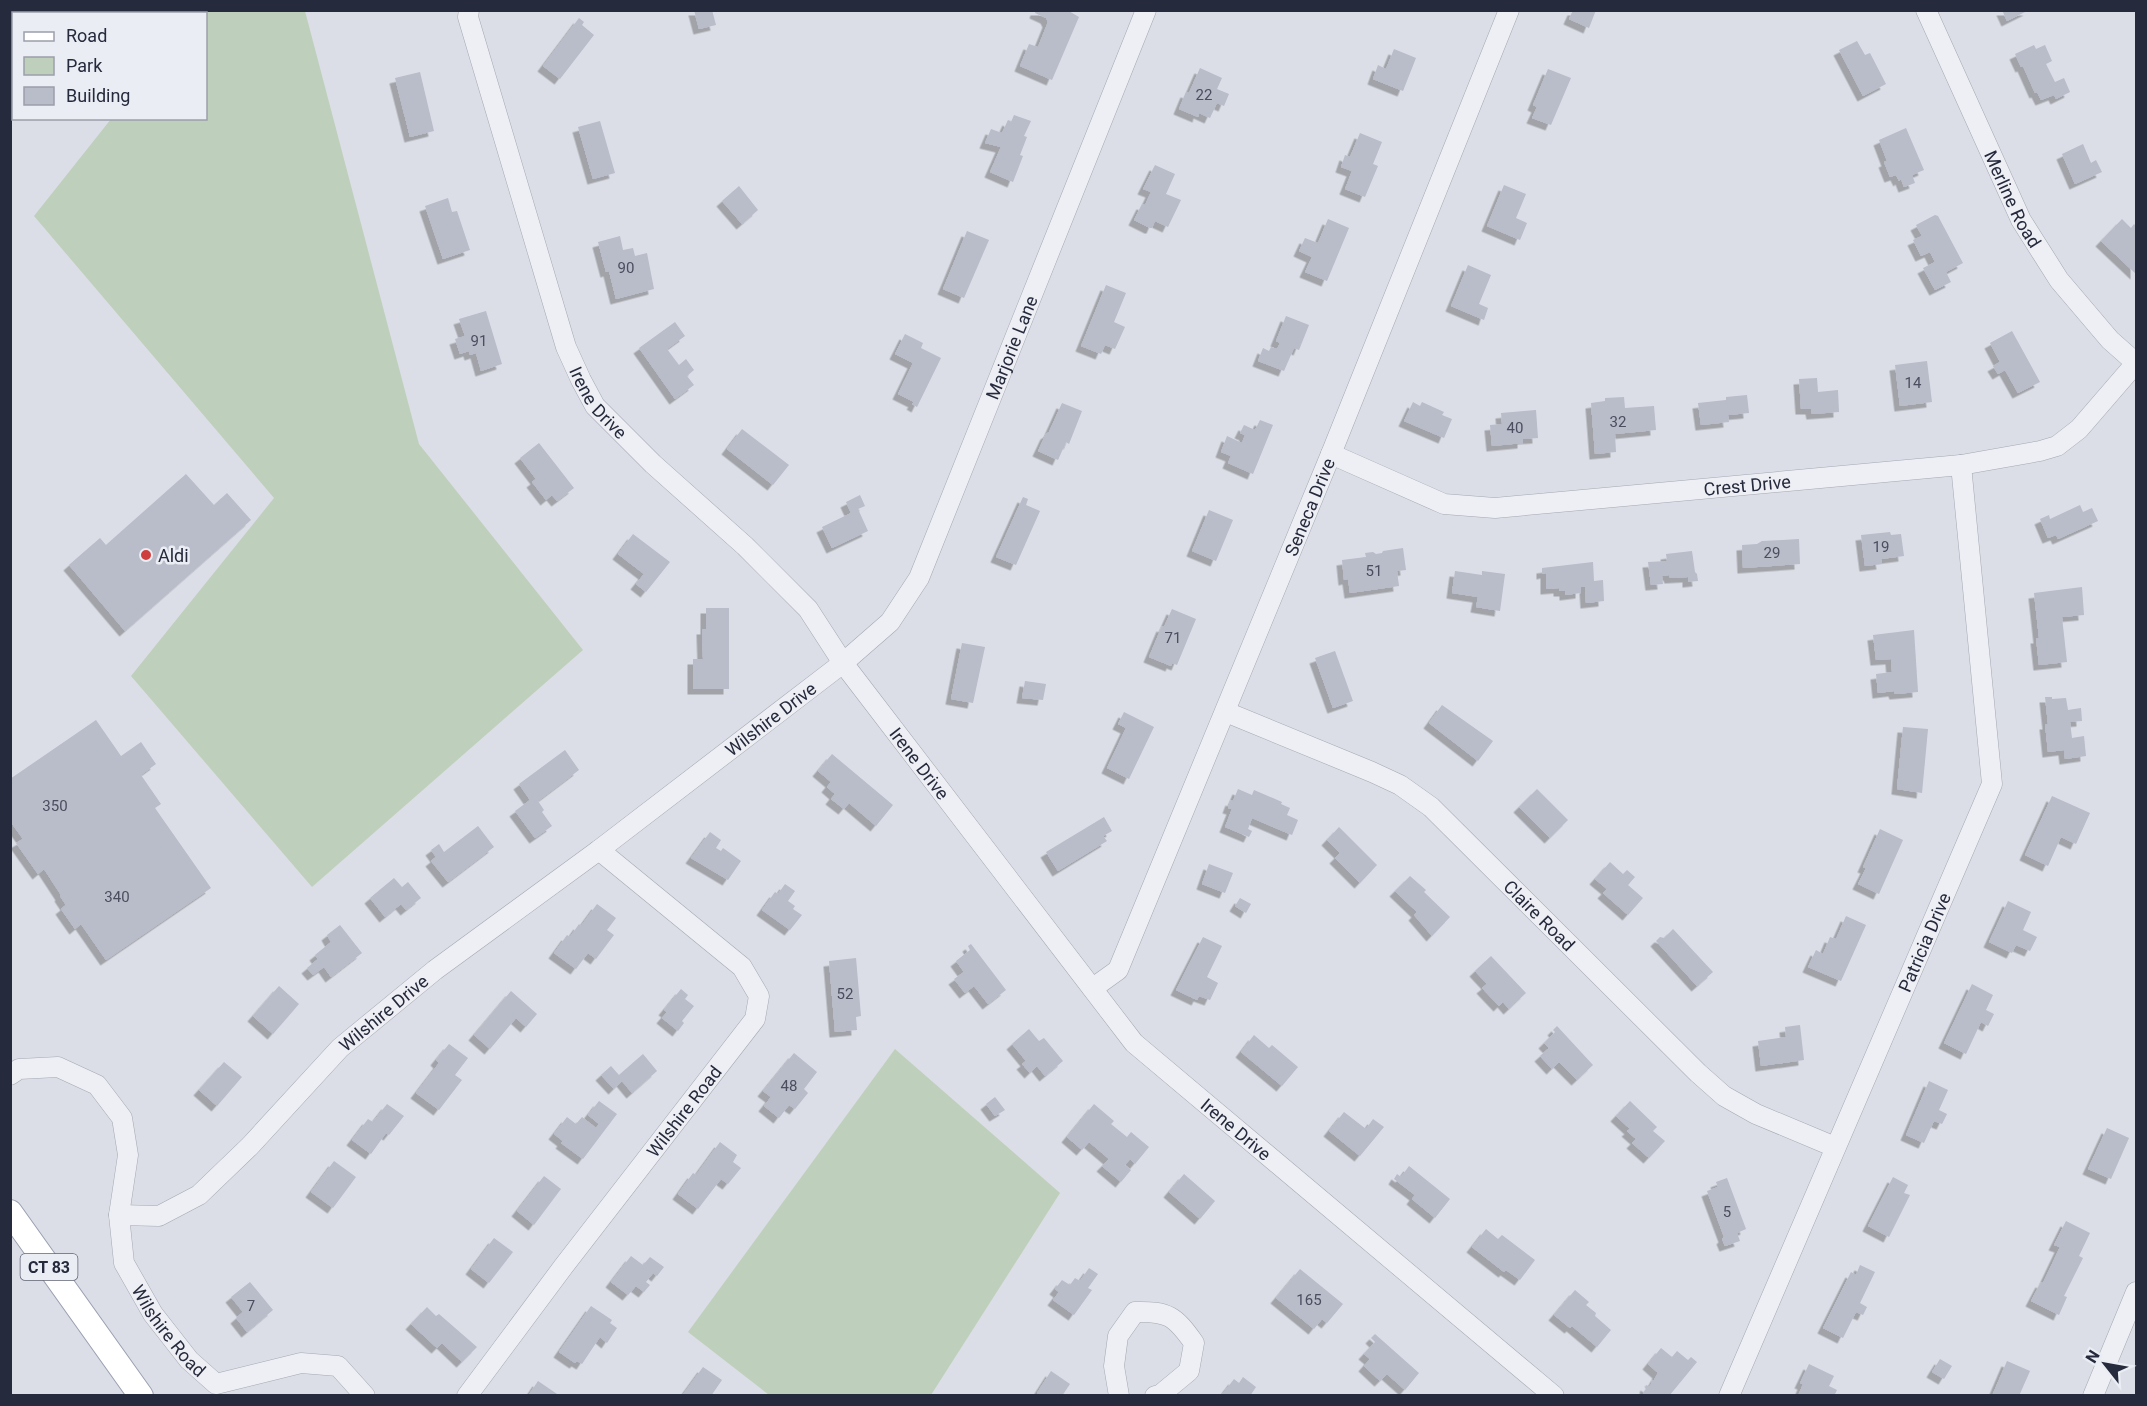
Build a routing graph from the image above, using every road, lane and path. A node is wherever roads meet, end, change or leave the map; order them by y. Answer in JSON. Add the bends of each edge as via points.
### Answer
{"nodes":[{"id":1,"x":469,"y":10,"type":"edge"},
{"id":2,"x":1146,"y":10,"type":"edge"},
{"id":3,"x":1509,"y":10,"type":"edge"},
{"id":4,"x":1926,"y":10,"type":"edge"},
{"id":5,"x":2136,"y":363,"type":"edge"},
{"id":6,"x":1331,"y":454,"type":"junction"},
{"id":7,"x":1960,"y":465,"type":"junction"},
{"id":8,"x":843,"y":663,"type":"junction"},
{"id":9,"x":1226,"y":712,"type":"junction"},
{"id":10,"x":599,"y":850,"type":"junction"},
{"id":11,"x":1093,"y":988,"type":"junction"},
{"id":12,"x":10,"y":1075,"type":"edge"},
{"id":13,"x":1835,"y":1147,"type":"junction"},
{"id":14,"x":10,"y":1212,"type":"edge"},
{"id":15,"x":119,"y":1215,"type":"junction"},
{"id":16,"x":2136,"y":1292,"type":"edge"},
{"id":17,"x":141,"y":1395,"type":"edge"},
{"id":18,"x":365,"y":1395,"type":"edge"},
{"id":19,"x":467,"y":1395,"type":"edge"},
{"id":20,"x":1119,"y":1395,"type":"edge"},
{"id":21,"x":1155,"y":1395,"type":"edge"},
{"id":22,"x":1554,"y":1395,"type":"edge"},
{"id":23,"x":1729,"y":1395,"type":"edge"},
{"id":24,"x":2093,"y":1395,"type":"edge"}],
"edges":[{"from":1,"to":8,"type":"street","name":"Irene Drive","via":[[566,347],[580,380],[595,406],[808,609]]},
{"from":2,"to":8,"type":"street","name":"Marjorie Lane","via":[[919,578],[890,622]]},
{"from":3,"to":6,"type":"street","name":"Seneca Drive"},
{"from":4,"to":5,"type":"street","name":"Merline Road","via":[[2021,220],[2059,280],[2110,340]]},
{"from":5,"to":7,"type":"street","name":"Crest Drive","via":[[2079,429],[2057,446]]},
{"from":6,"to":7,"type":"street","name":"Crest Drive","via":[[1444,504],[1494,508]]},
{"from":6,"to":9,"type":"street","name":"Seneca Drive"},
{"from":7,"to":13,"type":"street","name":"Patricia Drive","via":[[1992,784]]},
{"from":8,"to":10,"type":"street","name":"Wilshire Drive"},
{"from":8,"to":11,"type":"street","name":"Irene Drive"},
{"from":9,"to":11,"type":"street","name":"Seneca Drive","via":[[1119,970]]},
{"from":9,"to":13,"type":"street","name":"Claire Road","via":[[1372,772],[1400,785],[1431,807],[1724,1096]]},
{"from":10,"to":15,"type":"street","name":"Wilshire Drive","via":[[435,970],[340,1048],[200,1195],[159,1216]]},
{"from":10,"to":19,"type":"street","name":"Wilshire Road","via":[[742,967],[759,996],[755,1019]]},
{"from":11,"to":22,"type":"street","name":"Irene Drive","via":[[1134,1044]]},
{"from":12,"to":15,"type":"street","via":[[19,1069],[58,1067],[97,1085],[122,1118],[127,1145]]},
{"from":13,"to":23,"type":"street","name":"Patricia Drive"},
{"from":14,"to":17,"type":"main road","number":"CT 83"},
{"from":15,"to":18,"type":"street","name":"Wilshire Road","via":[[124,1263],[153,1314],[189,1360],[216,1384],[301,1363],[338,1366]]},
{"from":16,"to":24,"type":"street"},
{"from":20,"to":21,"type":"street","via":[[1114,1366],[1118,1336],[1135,1312],[1158,1311],[1180,1323],[1194,1343],[1189,1371]]}]}
